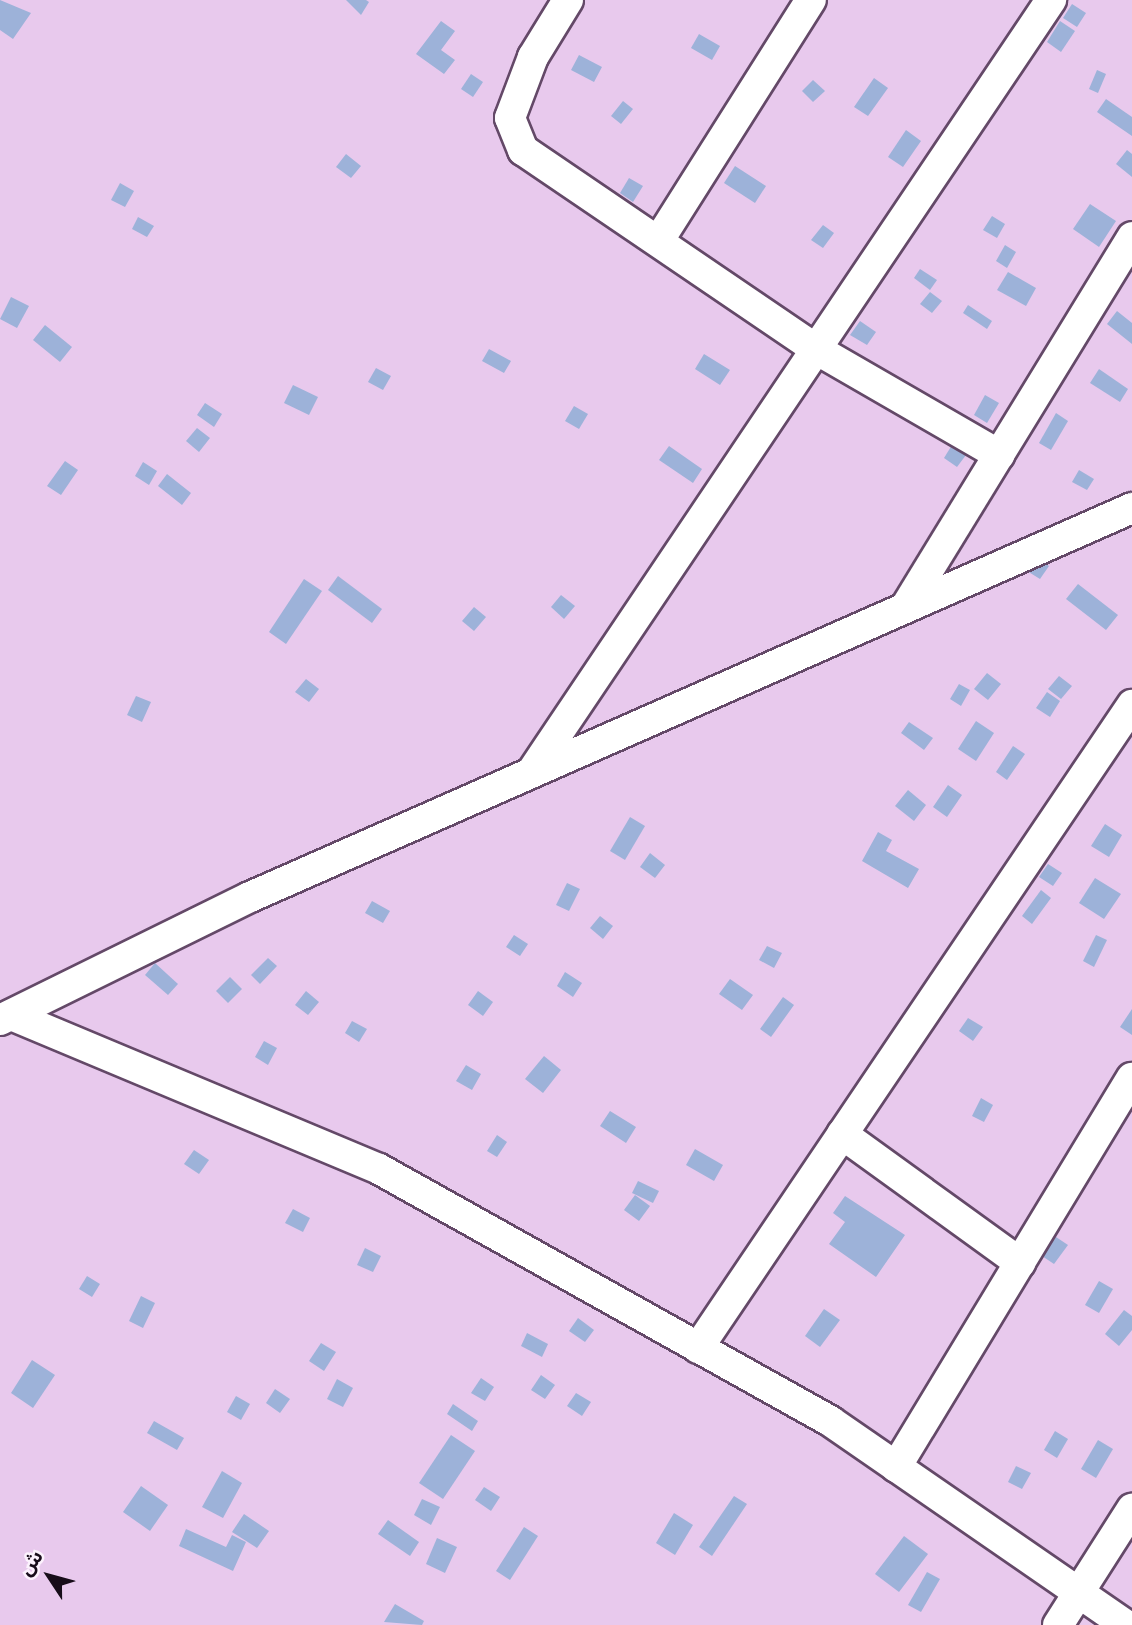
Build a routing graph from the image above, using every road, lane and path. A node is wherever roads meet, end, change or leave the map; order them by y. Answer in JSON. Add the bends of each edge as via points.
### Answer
{"nodes":[{"id":1,"x":568,"y":0,"type":"edge"},
{"id":2,"x":811,"y":0,"type":"edge"},
{"id":3,"x":1051,"y":0,"type":"edge"},
{"id":4,"x":1132,"y":237,"type":"edge"},
{"id":5,"x":659,"y":240,"type":"junction"},
{"id":6,"x":814,"y":348,"type":"junction"},
{"id":7,"x":999,"y":455,"type":"junction"},
{"id":8,"x":1132,"y":508,"type":"edge"},
{"id":9,"x":905,"y":608,"type":"junction"},
{"id":10,"x":1132,"y":705,"type":"edge"},
{"id":11,"x":531,"y":773,"type":"junction"},
{"id":12,"x":5,"y":1017,"type":"edge"},
{"id":13,"x":1132,"y":1078,"type":"edge"},
{"id":14,"x":842,"y":1135,"type":"junction"},
{"id":15,"x":1020,"y":1263,"type":"junction"},
{"id":16,"x":698,"y":1348,"type":"junction"},
{"id":17,"x":896,"y":1466,"type":"junction"},
{"id":18,"x":1132,"y":1509,"type":"edge"},
{"id":19,"x":1078,"y":1592,"type":"junction"},
{"id":20,"x":1058,"y":1625,"type":"edge"},
{"id":21,"x":1126,"y":1625,"type":"edge"}],
"edges":[{"from":1,"to":5,"type":"street","via":[[533,57],[510,118],[523,150]]},
{"from":2,"to":5,"type":"street"},
{"from":3,"to":6,"type":"street"},
{"from":4,"to":7,"type":"street"},
{"from":5,"to":6,"type":"street"},
{"from":6,"to":7,"type":"street"},
{"from":6,"to":11,"type":"street"},
{"from":7,"to":9,"type":"street"},
{"from":8,"to":9,"type":"street"},
{"from":9,"to":11,"type":"street"},
{"from":10,"to":14,"type":"street"},
{"from":11,"to":12,"type":"street","via":[[250,897]]},
{"from":12,"to":16,"type":"street","via":[[379,1169]]},
{"from":13,"to":15,"type":"street"},
{"from":14,"to":15,"type":"street"},
{"from":14,"to":16,"type":"street"},
{"from":15,"to":17,"type":"street"},
{"from":16,"to":17,"type":"street","via":[[830,1421]]},
{"from":17,"to":19,"type":"street"},
{"from":18,"to":19,"type":"street"},
{"from":19,"to":20,"type":"street"},
{"from":19,"to":21,"type":"street"}]}
